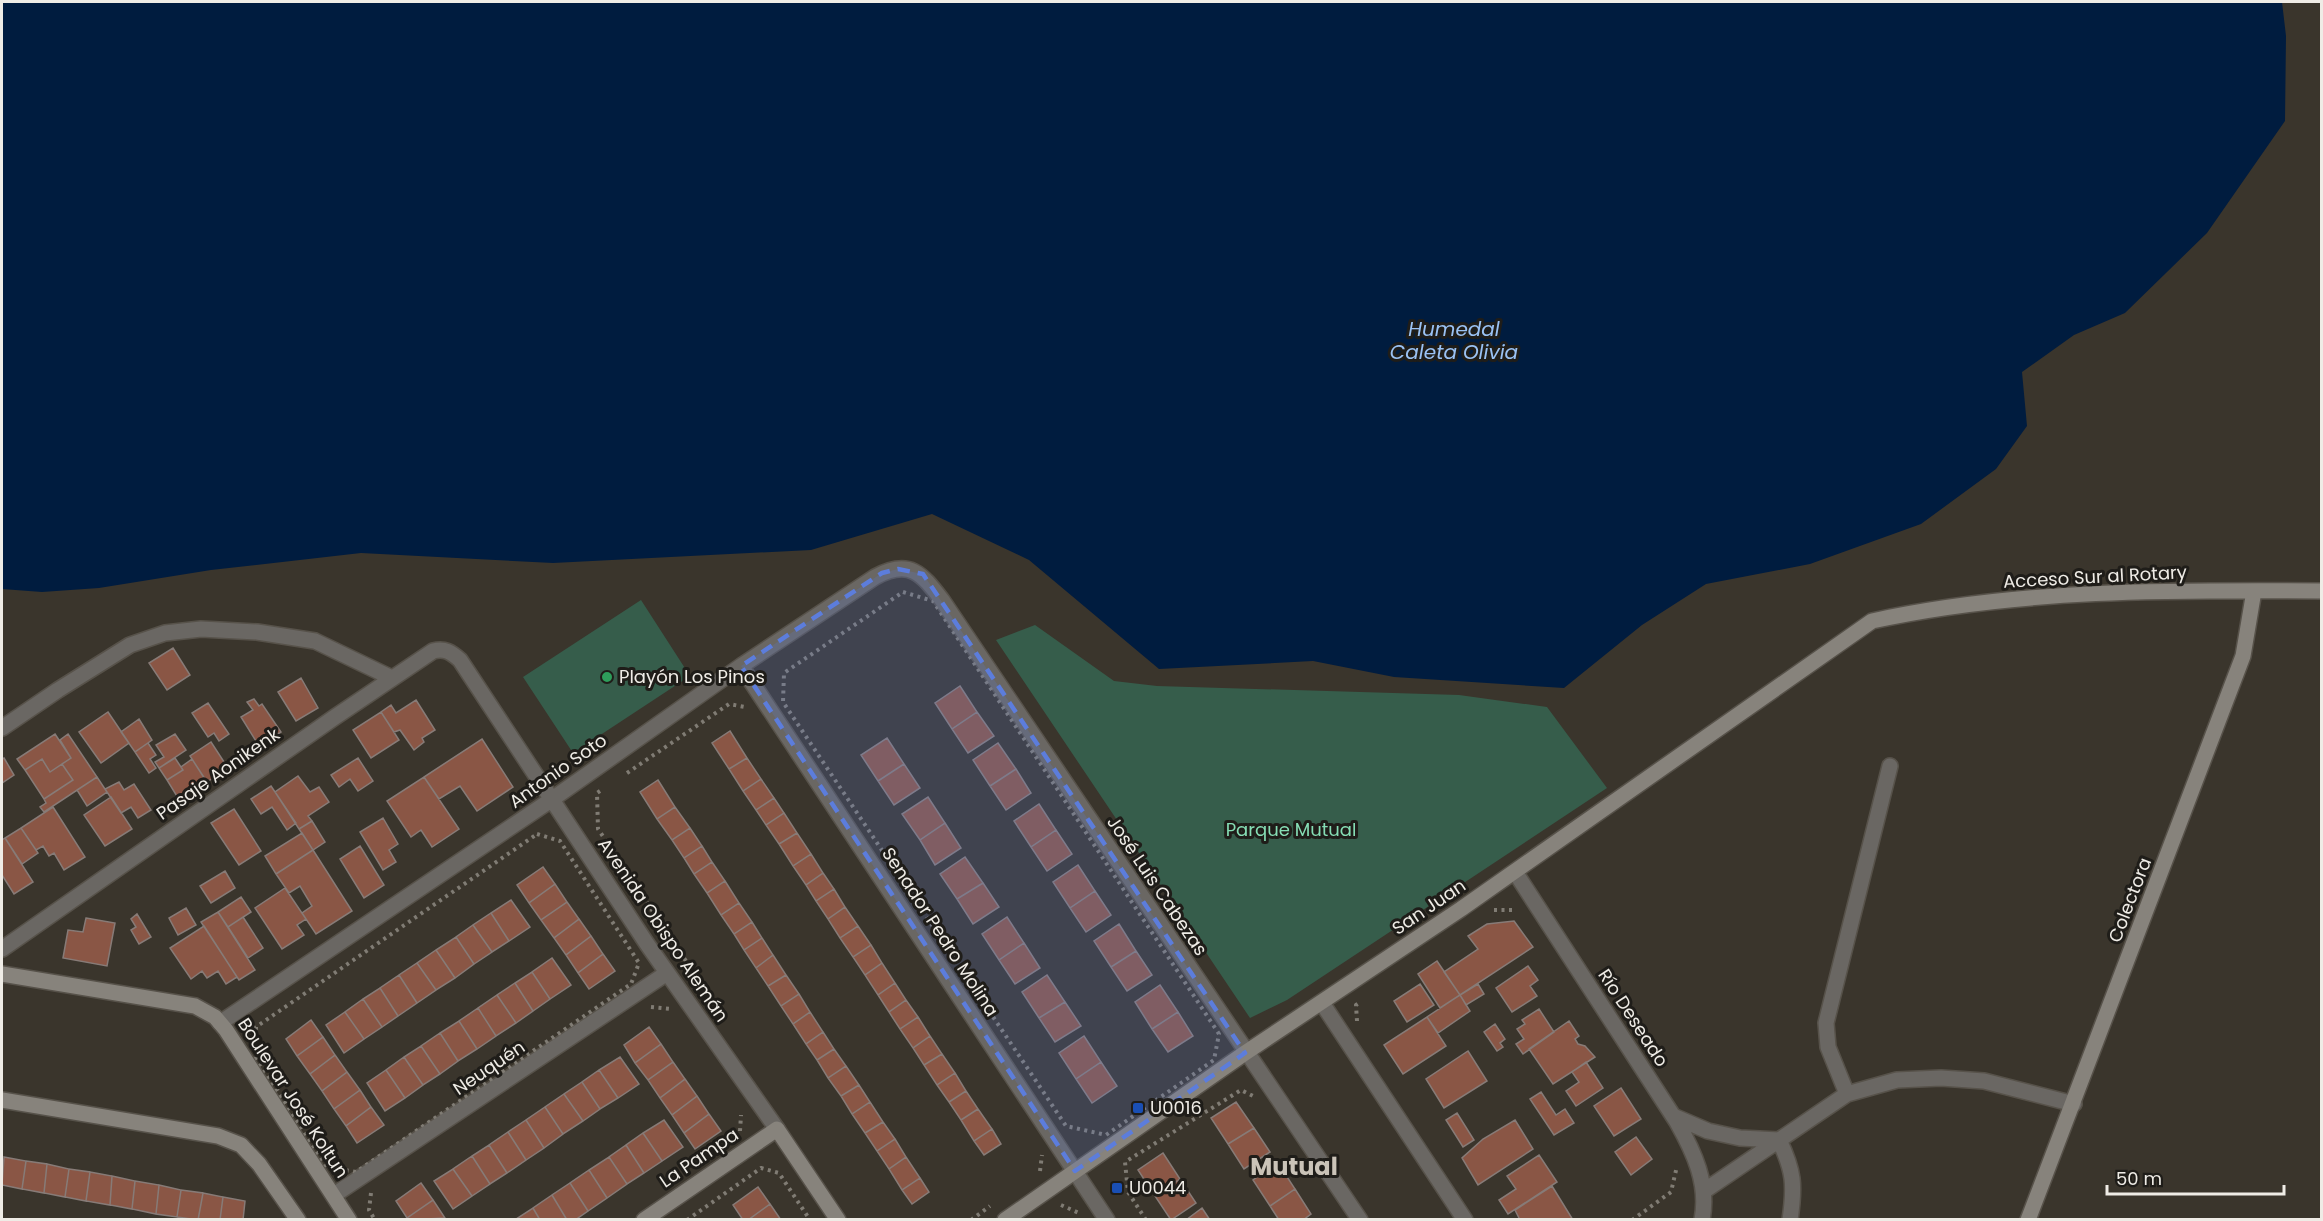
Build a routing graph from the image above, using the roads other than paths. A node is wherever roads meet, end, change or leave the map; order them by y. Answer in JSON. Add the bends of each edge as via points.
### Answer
{"nodes":[{"id":1,"x":922,"y":574,"type":"joint"},
{"id":2,"x":2254,"y":591,"type":"junction"},
{"id":3,"x":2322,"y":591,"type":"edge"},
{"id":4,"x":1872,"y":621,"type":"joint"},
{"id":5,"x":460,"y":660,"type":"joint"},
{"id":6,"x":741,"y":666,"type":"junction"},
{"id":7,"x":392,"y":678,"type":"junction"},
{"id":8,"x":2,"y":728,"type":"edge"},
{"id":9,"x":1890,"y":766,"type":"dead end"},
{"id":10,"x":552,"y":800,"type":"junction"},
{"id":11,"x":1515,"y":872,"type":"junction"},
{"id":12,"x":2,"y":949,"type":"edge"},
{"id":13,"x":667,"y":973,"type":"junction"},
{"id":14,"x":2,"y":974,"type":"edge"},
{"id":15,"x":1322,"y":1003,"type":"junction"},
{"id":16,"x":220,"y":1023,"type":"junction"},
{"id":17,"x":1245,"y":1053,"type":"junction"},
{"id":18,"x":1847,"y":1094,"type":"junction"},
{"id":19,"x":2,"y":1100,"type":"edge"},
{"id":20,"x":2074,"y":1104,"type":"junction"},
{"id":21,"x":1673,"y":1116,"type":"junction"},
{"id":22,"x":777,"y":1129,"type":"junction"},
{"id":23,"x":1779,"y":1140,"type":"junction"},
{"id":24,"x":1075,"y":1171,"type":"junction"},
{"id":25,"x":1704,"y":1191,"type":"junction"},
{"id":26,"x":334,"y":1195,"type":"junction"},
{"id":27,"x":298,"y":1220,"type":"edge"},
{"id":28,"x":349,"y":1220,"type":"edge"},
{"id":29,"x":644,"y":1220,"type":"edge"},
{"id":30,"x":838,"y":1220,"type":"edge"},
{"id":31,"x":1005,"y":1220,"type":"edge"},
{"id":32,"x":1107,"y":1220,"type":"edge"},
{"id":33,"x":1360,"y":1220,"type":"edge"},
{"id":34,"x":1465,"y":1220,"type":"edge"},
{"id":35,"x":1702,"y":1220,"type":"edge"},
{"id":36,"x":1790,"y":1220,"type":"edge"},
{"id":37,"x":2028,"y":1220,"type":"edge"}],
"edges":[{"from":1,"to":6,"type":"street","name":"Antonio Soto","via":[[898,569],[882,573]]},
{"from":1,"to":17,"type":"street","name":"José Luis Cabezas"},
{"from":2,"to":3,"type":"street","name":"Acceso Sur al Rotary"},
{"from":2,"to":4,"type":"street","name":"Acceso Sur al Rotary","via":[[2115,593],[1965,604]]},
{"from":2,"to":20,"type":"street","name":"Colectora","via":[[2242,656]]},
{"from":4,"to":11,"type":"street","name":"San Juan"},
{"from":5,"to":7,"type":"street","name":"Pasaje Aonikenk","via":[[441,649],[433,651]]},
{"from":5,"to":10,"type":"street","name":"Avenida Obispo Alemán"},
{"from":6,"to":10,"type":"street","name":"Antonio Soto"},
{"from":6,"to":24,"type":"street","name":"Senador Pedro Molina"},
{"from":7,"to":8,"type":"street","via":[[315,641],[201,629],[165,633],[130,645]]},
{"from":7,"to":12,"type":"street","name":"Pasaje Aonikenk"},
{"from":9,"to":18,"type":"street","via":[[1826,1023],[1828,1047]]},
{"from":10,"to":13,"type":"street","name":"Avenida Obispo Alemán"},
{"from":10,"to":16,"type":"street","name":"Antonio Soto"},
{"from":11,"to":15,"type":"street","name":"San Juan"},
{"from":11,"to":21,"type":"street","name":"Río Deseado"},
{"from":13,"to":22,"type":"street","name":"Avenida Obispo Alemán"},
{"from":13,"to":26,"type":"street","name":"Neuquén"},
{"from":14,"to":16,"type":"street","name":"Boulevar José Koltun","via":[[195,1006]]},
{"from":15,"to":17,"type":"street","name":"San Juan"},
{"from":15,"to":34,"type":"street"},
{"from":16,"to":26,"type":"street","name":"Boulevar José Koltun"},
{"from":17,"to":24,"type":"street","name":"San Juan"},
{"from":17,"to":33,"type":"street","name":"José Luis Cabezas"},
{"from":18,"to":20,"type":"street","via":[[1897,1080],[1941,1078],[1984,1081]]},
{"from":18,"to":23,"type":"street"},
{"from":19,"to":27,"type":"street","via":[[218,1136],[241,1145]]},
{"from":20,"to":37,"type":"street","name":"Colectora"},
{"from":21,"to":23,"type":"street","via":[[1708,1131]]},
{"from":21,"to":25,"type":"street","name":"Río Deseado","via":[[1694,1152]]},
{"from":22,"to":29,"type":"street","name":"La Pampa"},
{"from":22,"to":30,"type":"street","name":"Avenida Obispo Alemán"},
{"from":23,"to":25,"type":"street"},
{"from":23,"to":36,"type":"street","via":[[1791,1165],[1794,1192]]},
{"from":24,"to":31,"type":"street","name":"San Juan"},
{"from":24,"to":32,"type":"street","name":"Senador Pedro Molina"},
{"from":25,"to":35,"type":"street","name":"Río Deseado"},
{"from":26,"to":28,"type":"street","name":"Boulevar José Koltun"}]}
